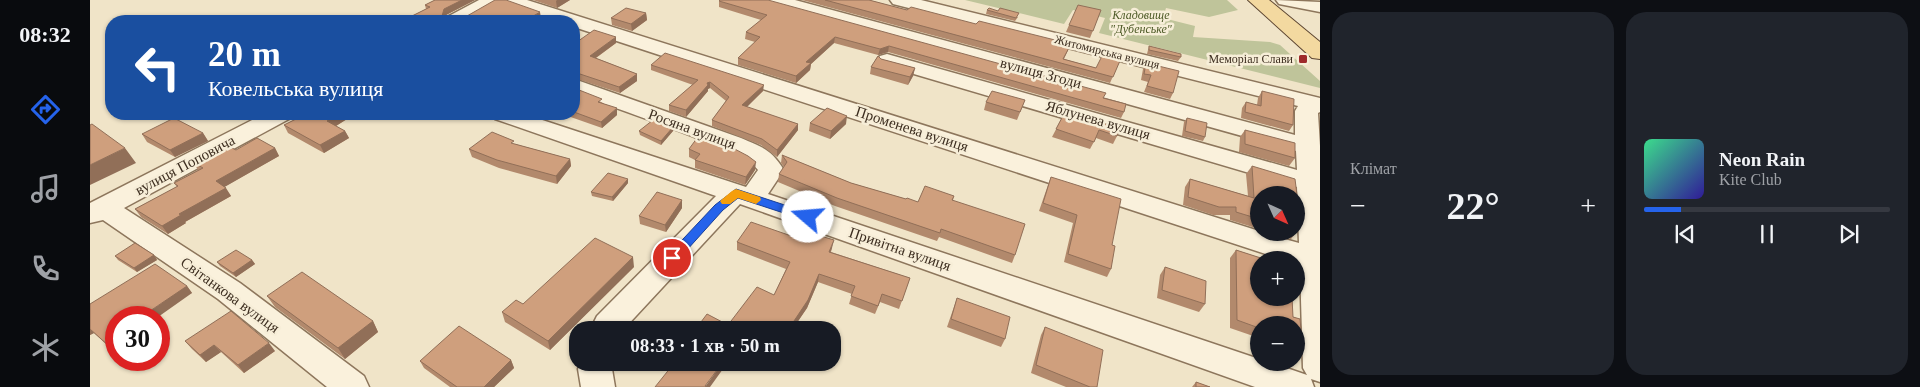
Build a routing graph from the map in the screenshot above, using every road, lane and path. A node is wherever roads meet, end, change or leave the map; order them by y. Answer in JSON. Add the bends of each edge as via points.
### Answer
{"nodes":[{"id":1,"x":494,"y":0,"type":"edge"},
{"id":2,"x":509,"y":0,"type":"edge"},
{"id":3,"x":774,"y":0,"type":"edge"},
{"id":4,"x":899,"y":0,"type":"edge"},
{"id":5,"x":1257,"y":0,"type":"edge"},
{"id":6,"x":1285,"y":0,"type":"edge"},
{"id":7,"x":1320,"y":7,"type":"edge"},
{"id":8,"x":465,"y":15,"type":"edge"},
{"id":9,"x":556,"y":15,"type":"edge"},
{"id":10,"x":580,"y":23,"type":"edge"},
{"id":11,"x":1320,"y":53,"type":"edge"},
{"id":12,"x":887,"y":60,"type":"edge"},
{"id":13,"x":580,"y":88,"type":"edge"},
{"id":14,"x":1317,"y":105,"type":"edge"},
{"id":15,"x":270,"y":120,"type":"edge"},
{"id":16,"x":519,"y":120,"type":"edge"},
{"id":17,"x":1307,"y":146,"type":"junction"},
{"id":18,"x":1309,"y":182,"type":"junction"},
{"id":19,"x":744,"y":196,"type":"junction"},
{"id":20,"x":97,"y":212,"type":"edge"},
{"id":21,"x":1314,"y":259,"type":"junction"},
{"id":22,"x":612,"y":321,"type":"edge"},
{"id":23,"x":1320,"y":368,"type":"edge"},
{"id":24,"x":595,"y":371,"type":"edge"},
{"id":25,"x":352,"y":387,"type":"edge"},
{"id":26,"x":598,"y":387,"type":"edge"},
{"id":27,"x":1297,"y":387,"type":"edge"}],
"edges":[{"from":1,"to":8,"type":"street"},
{"from":2,"to":9,"type":"street","name":"Променева вулиця"},
{"from":3,"to":17,"type":"street","name":"вулиця Згоди"},
{"from":4,"to":14,"type":"street","name":"Житомирська вулиця"},
{"from":5,"to":11,"type":"main road"},
{"from":6,"to":7,"type":"street"},
{"from":10,"to":21,"type":"street","name":"Променева вулиця"},
{"from":12,"to":18,"type":"street","name":"Яблунева вулиця"},
{"from":13,"to":19,"type":"street","name":"Росяна вулиця","via":[[758,155],[770,170]]},
{"from":14,"to":17,"type":"street","via":[[1306,111]]},
{"from":15,"to":20,"type":"street","name":"вулиця Поповича"},
{"from":16,"to":19,"type":"street","name":"Привітна вулиця"},
{"from":17,"to":18,"type":"street"},
{"from":18,"to":21,"type":"street"},
{"from":19,"to":22,"type":"street","via":[[719,208]]},
{"from":19,"to":27,"type":"street","name":"Привітна вулиця"},
{"from":20,"to":25,"type":"street","name":"Світанкова вулиця","via":[[229,291]]},
{"from":21,"to":23,"type":"street"},
{"from":24,"to":26,"type":"street"}]}
